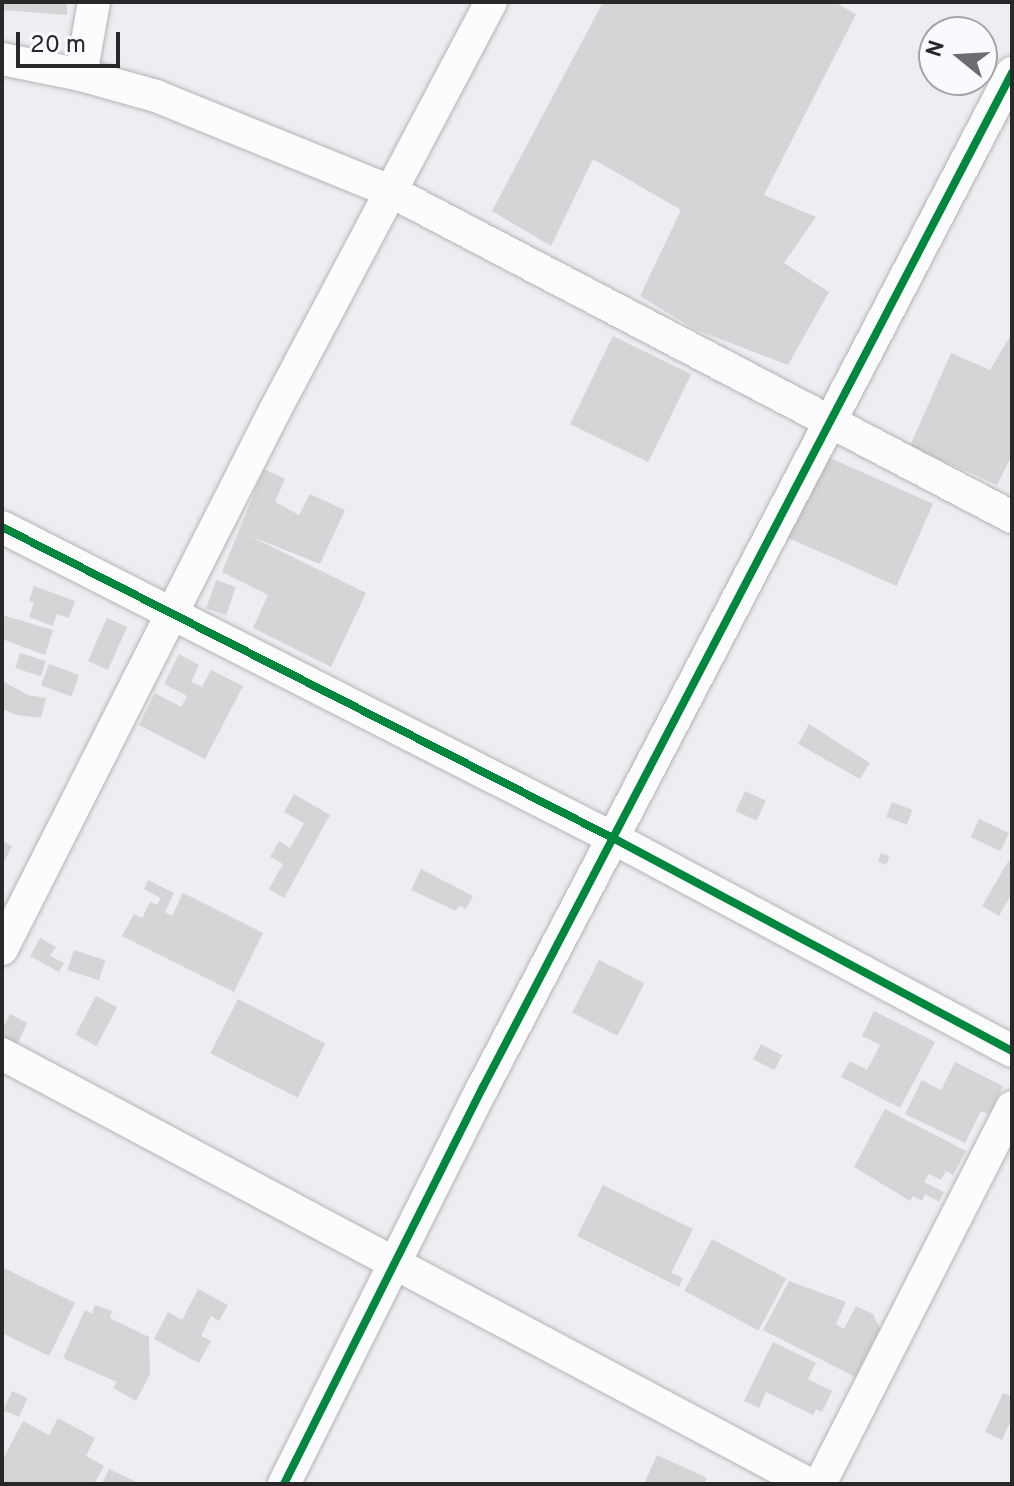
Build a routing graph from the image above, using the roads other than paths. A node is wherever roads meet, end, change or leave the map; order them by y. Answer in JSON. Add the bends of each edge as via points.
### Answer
{"nodes":[{"id":1,"x":94,"y":2,"type":"edge"},
{"id":2,"x":491,"y":2,"type":"edge"},
{"id":3,"x":2,"y":59,"type":"edge"},
{"id":4,"x":1012,"y":73,"type":"edge"},
{"id":5,"x":81,"y":75,"type":"junction"},
{"id":6,"x":392,"y":192,"type":"junction"},
{"id":7,"x":831,"y":421,"type":"junction"},
{"id":8,"x":1012,"y":517,"type":"edge"},
{"id":9,"x":2,"y":527,"type":"edge"},
{"id":10,"x":175,"y":613,"type":"junction"},
{"id":11,"x":613,"y":838,"type":"junction"},
{"id":12,"x":2,"y":949,"type":"edge"},
{"id":13,"x":1012,"y":1051,"type":"edge"},
{"id":14,"x":2,"y":1054,"type":"edge"},
{"id":15,"x":1012,"y":1107,"type":"edge"},
{"id":16,"x":396,"y":1261,"type":"junction"},
{"id":17,"x":284,"y":1484,"type":"edge"},
{"id":18,"x":809,"y":1484,"type":"edge"},
{"id":19,"x":820,"y":1484,"type":"edge"}],
"edges":[{"from":1,"to":5,"type":"street"},
{"from":2,"to":6,"type":"street"},
{"from":3,"to":5,"type":"street"},
{"from":4,"to":7,"type":"street"},
{"from":5,"to":6,"type":"street","via":[[156,96]]},
{"from":6,"to":7,"type":"street"},
{"from":6,"to":10,"type":"street","via":[[275,410]]},
{"from":7,"to":8,"type":"street"},
{"from":7,"to":11,"type":"street"},
{"from":9,"to":10,"type":"street"},
{"from":10,"to":11,"type":"street"},
{"from":10,"to":12,"type":"street"},
{"from":11,"to":13,"type":"street"},
{"from":11,"to":16,"type":"street"},
{"from":14,"to":16,"type":"street"},
{"from":15,"to":19,"type":"street"},
{"from":16,"to":17,"type":"street"},
{"from":16,"to":18,"type":"street"}]}
